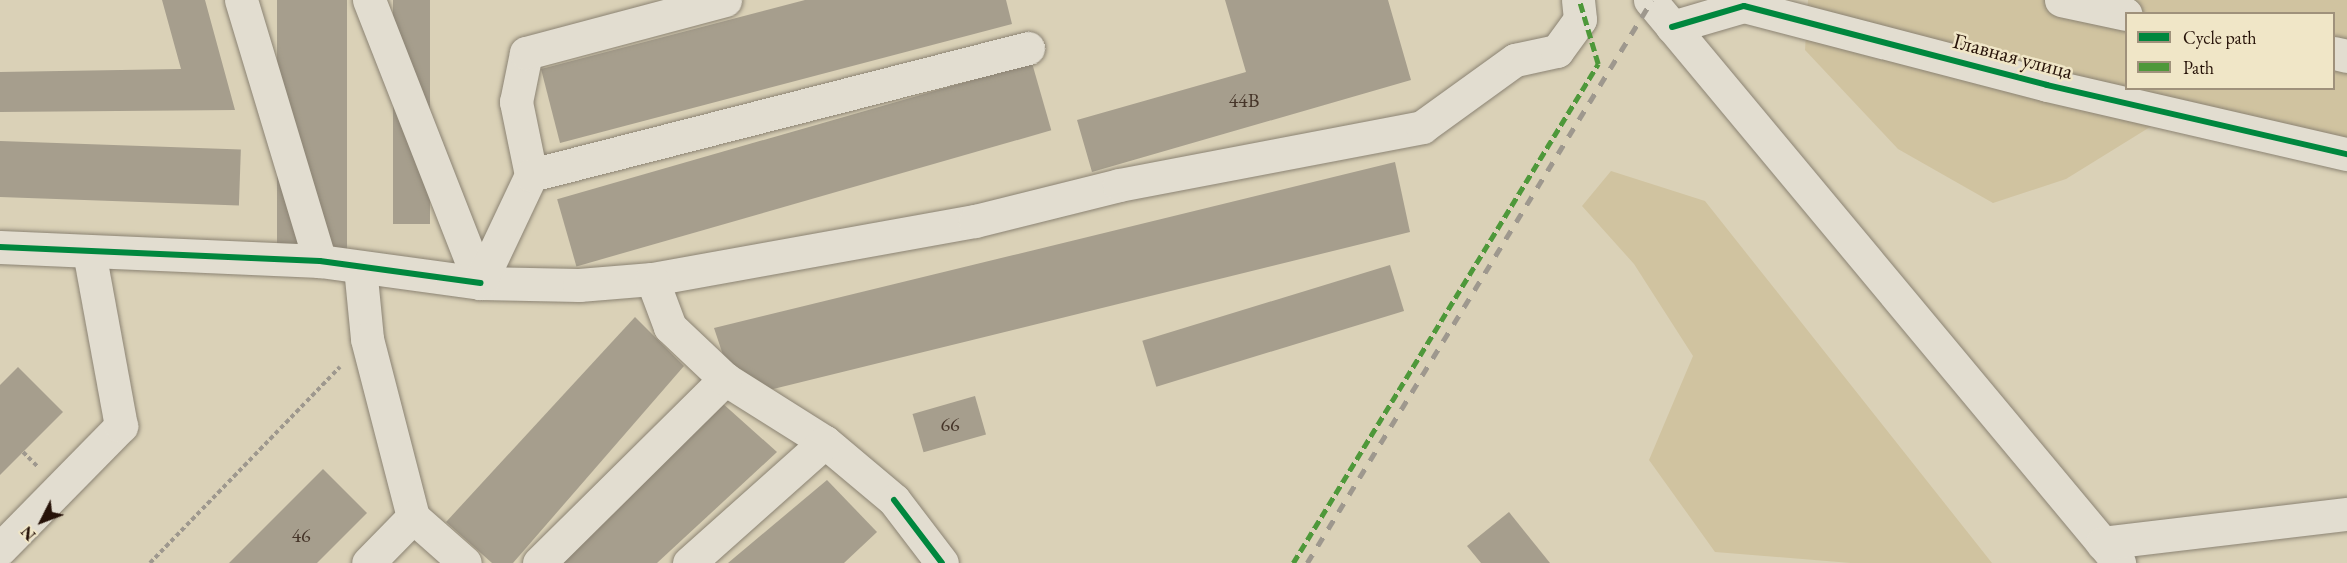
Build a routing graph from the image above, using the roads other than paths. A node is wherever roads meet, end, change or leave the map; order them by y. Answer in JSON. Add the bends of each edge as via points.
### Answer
{"nodes":[{"id":1,"x":240,"y":0,"type":"edge"},
{"id":2,"x":369,"y":0,"type":"edge"},
{"id":3,"x":725,"y":0,"type":"edge"},
{"id":4,"x":1578,"y":0,"type":"edge"},
{"id":5,"x":1650,"y":0,"type":"edge"},
{"id":6,"x":1795,"y":0,"type":"edge"},
{"id":7,"x":2061,"y":0,"type":"edge"},
{"id":8,"x":1764,"y":5,"type":"edge"},
{"id":9,"x":2125,"y":14,"type":"edge"},
{"id":10,"x":1672,"y":27,"type":"junction"},
{"id":11,"x":1028,"y":48,"type":"dead end"},
{"id":12,"x":2347,"y":154,"type":"edge"},
{"id":13,"x":531,"y":175,"type":"junction"},
{"id":14,"x":0,"y":247,"type":"edge"},
{"id":15,"x":89,"y":252,"type":"junction"},
{"id":16,"x":320,"y":261,"type":"junction"},
{"id":17,"x":360,"y":267,"type":"junction"},
{"id":18,"x":652,"y":279,"type":"junction"},
{"id":19,"x":480,"y":283,"type":"junction"},
{"id":20,"x":725,"y":380,"type":"junction"},
{"id":21,"x":825,"y":442,"type":"junction"},
{"id":22,"x":2347,"y":514,"type":"edge"},
{"id":23,"x":413,"y":517,"type":"junction"},
{"id":24,"x":0,"y":549,"type":"edge"},
{"id":25,"x":2111,"y":553,"type":"edge"},
{"id":26,"x":368,"y":563,"type":"edge"},
{"id":27,"x":465,"y":563,"type":"edge"},
{"id":28,"x":539,"y":563,"type":"edge"},
{"id":29,"x":689,"y":563,"type":"edge"},
{"id":30,"x":942,"y":563,"type":"edge"}],
"edges":[{"from":1,"to":16,"type":"street"},
{"from":2,"to":19,"type":"street"},
{"from":3,"to":13,"type":"street","via":[[526,53],[516,102]]},
{"from":4,"to":18,"type":"street","via":[[1580,19],[1557,51],[1515,60],[1422,127],[1119,185],[975,221]]},
{"from":5,"to":10,"type":"street"},
{"from":6,"to":8,"type":"street"},
{"from":7,"to":9,"type":"street"},
{"from":8,"to":10,"type":"street","name":"Главная улица","via":[[1744,6]]},
{"from":8,"to":12,"type":"street","name":"Главная улица","via":[[2047,85]]},
{"from":10,"to":25,"type":"street"},
{"from":11,"to":13,"type":"street"},
{"from":13,"to":19,"type":"street"},
{"from":14,"to":15,"type":"street"},
{"from":15,"to":16,"type":"street","via":[[149,250]]},
{"from":15,"to":24,"type":"street","via":[[121,426]]},
{"from":16,"to":17,"type":"street"},
{"from":17,"to":19,"type":"street"},
{"from":17,"to":23,"type":"street","via":[[367,339]]},
{"from":18,"to":19,"type":"street","via":[[579,285]]},
{"from":18,"to":20,"type":"street","via":[[670,327]]},
{"from":20,"to":21,"type":"street"},
{"from":20,"to":28,"type":"street"},
{"from":21,"to":29,"type":"street"},
{"from":21,"to":30,"type":"street","via":[[894,500]]},
{"from":22,"to":25,"type":"street"},
{"from":23,"to":26,"type":"street"},
{"from":23,"to":27,"type":"street"}]}
